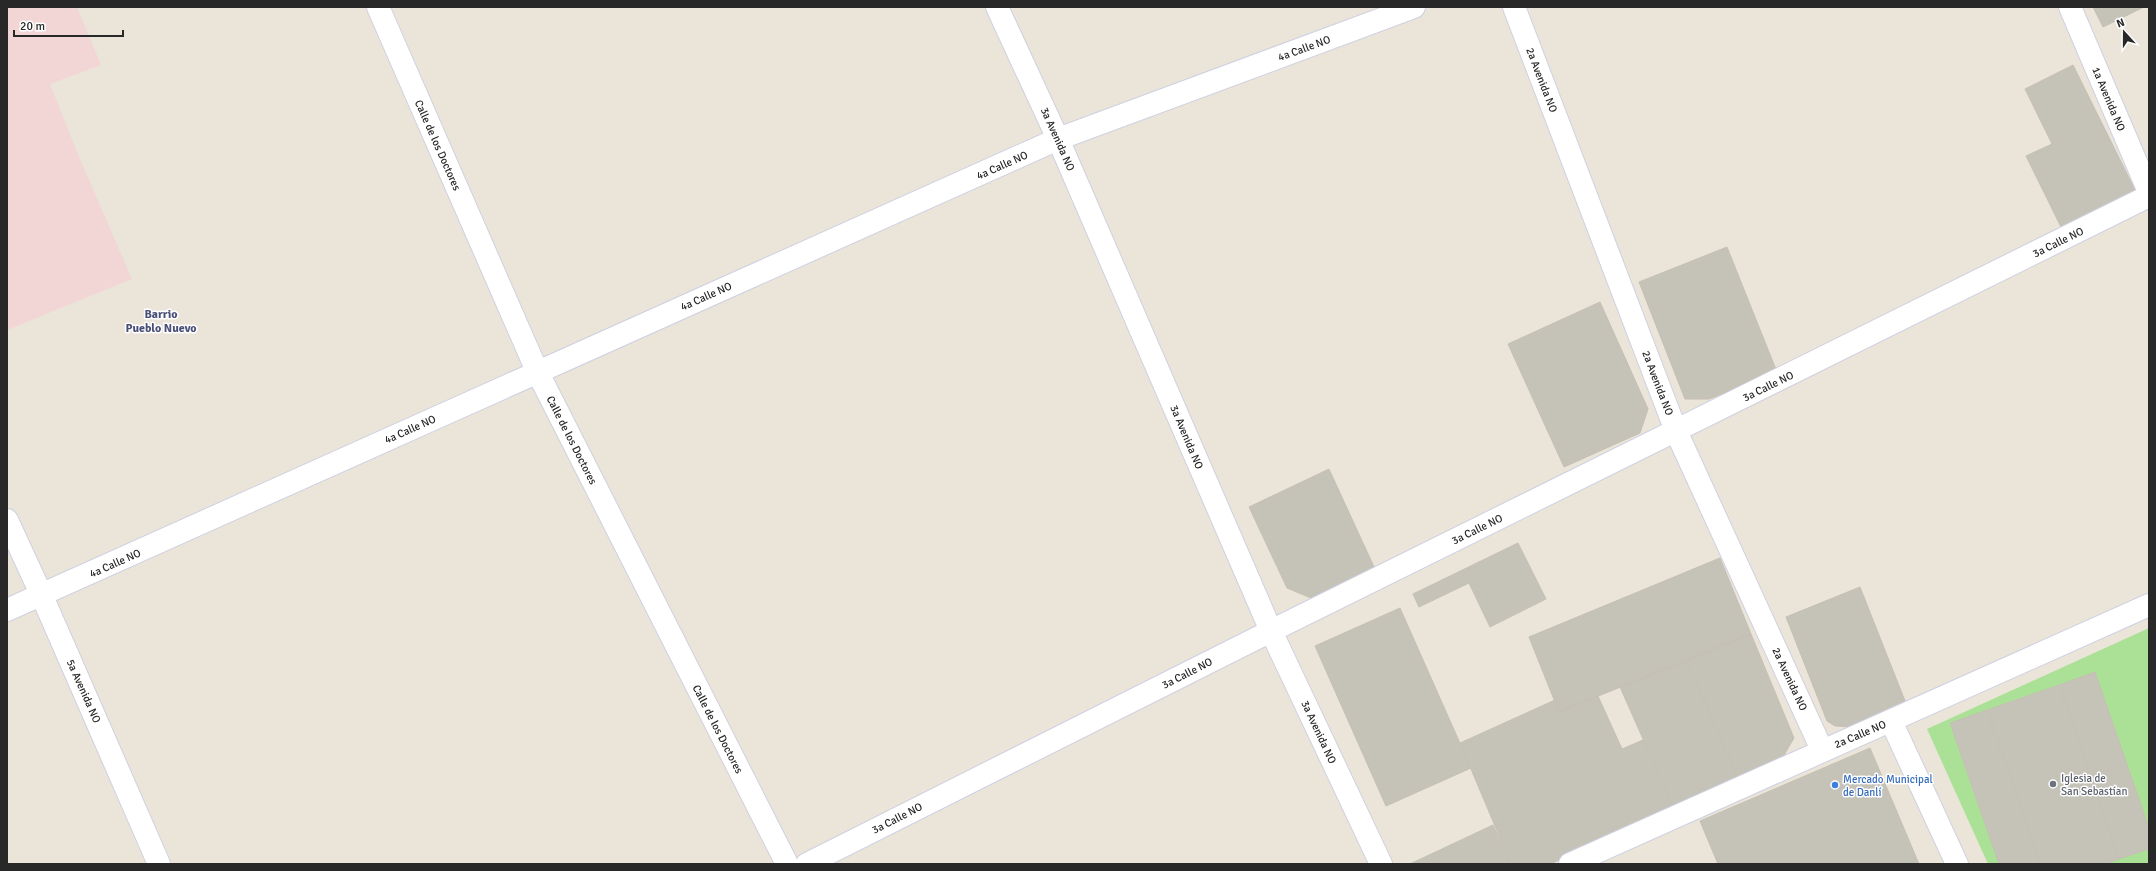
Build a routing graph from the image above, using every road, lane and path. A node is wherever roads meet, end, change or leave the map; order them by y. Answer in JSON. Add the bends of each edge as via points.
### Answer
{"nodes":[{"id":1,"x":378,"y":7,"type":"edge"},
{"id":2,"x":997,"y":7,"type":"edge"},
{"id":3,"x":1414,"y":7,"type":"edge"},
{"id":4,"x":1514,"y":7,"type":"edge"},
{"id":5,"x":2070,"y":7,"type":"edge"},
{"id":6,"x":1058,"y":140,"type":"junction"},
{"id":7,"x":2149,"y":192,"type":"edge"},
{"id":8,"x":2149,"y":196,"type":"edge"},
{"id":9,"x":537,"y":371,"type":"junction"},
{"id":10,"x":1676,"y":431,"type":"junction"},
{"id":11,"x":7,"y":520,"type":"edge"},
{"id":12,"x":42,"y":596,"type":"junction"},
{"id":13,"x":2149,"y":605,"type":"edge"},
{"id":14,"x":7,"y":610,"type":"edge"},
{"id":15,"x":1271,"y":631,"type":"junction"},
{"id":16,"x":1891,"y":721,"type":"junction"},
{"id":17,"x":1822,"y":750,"type":"junction"},
{"id":18,"x":159,"y":864,"type":"edge"},
{"id":19,"x":786,"y":864,"type":"edge"},
{"id":20,"x":807,"y":864,"type":"edge"},
{"id":21,"x":1381,"y":864,"type":"edge"},
{"id":22,"x":1570,"y":864,"type":"edge"},
{"id":23,"x":1956,"y":864,"type":"edge"}],
"edges":[{"from":1,"to":9,"type":"street","name":"Calle de los Doctores"},
{"from":2,"to":6,"type":"street","name":"3a Avenida NO"},
{"from":3,"to":6,"type":"street","name":"4a Calle NO"},
{"from":4,"to":10,"type":"street","name":"2a Avenida NO"},
{"from":5,"to":7,"type":"street","name":"1a Avenida NO"},
{"from":6,"to":9,"type":"street","name":"4a Calle NO"},
{"from":6,"to":15,"type":"street","name":"3a Avenida NO"},
{"from":8,"to":10,"type":"street","name":"3a Calle NO"},
{"from":9,"to":12,"type":"street","name":"4a Calle NO"},
{"from":9,"to":19,"type":"street","name":"Calle de los Doctores"},
{"from":10,"to":15,"type":"street","name":"3a Calle NO"},
{"from":10,"to":17,"type":"street","name":"2a Avenida NO"},
{"from":11,"to":12,"type":"street","name":"5a Avenida NO"},
{"from":12,"to":14,"type":"street","name":"4a Calle NO"},
{"from":12,"to":18,"type":"street","name":"5a Avenida NO"},
{"from":13,"to":16,"type":"street","name":"2a Calle NO"},
{"from":15,"to":20,"type":"street","name":"3a Calle NO"},
{"from":15,"to":21,"type":"street","name":"3a Avenida NO"},
{"from":16,"to":17,"type":"street","name":"2a Calle NO"},
{"from":16,"to":23,"type":"street"},
{"from":17,"to":22,"type":"street","name":"2a Calle NO"}]}
